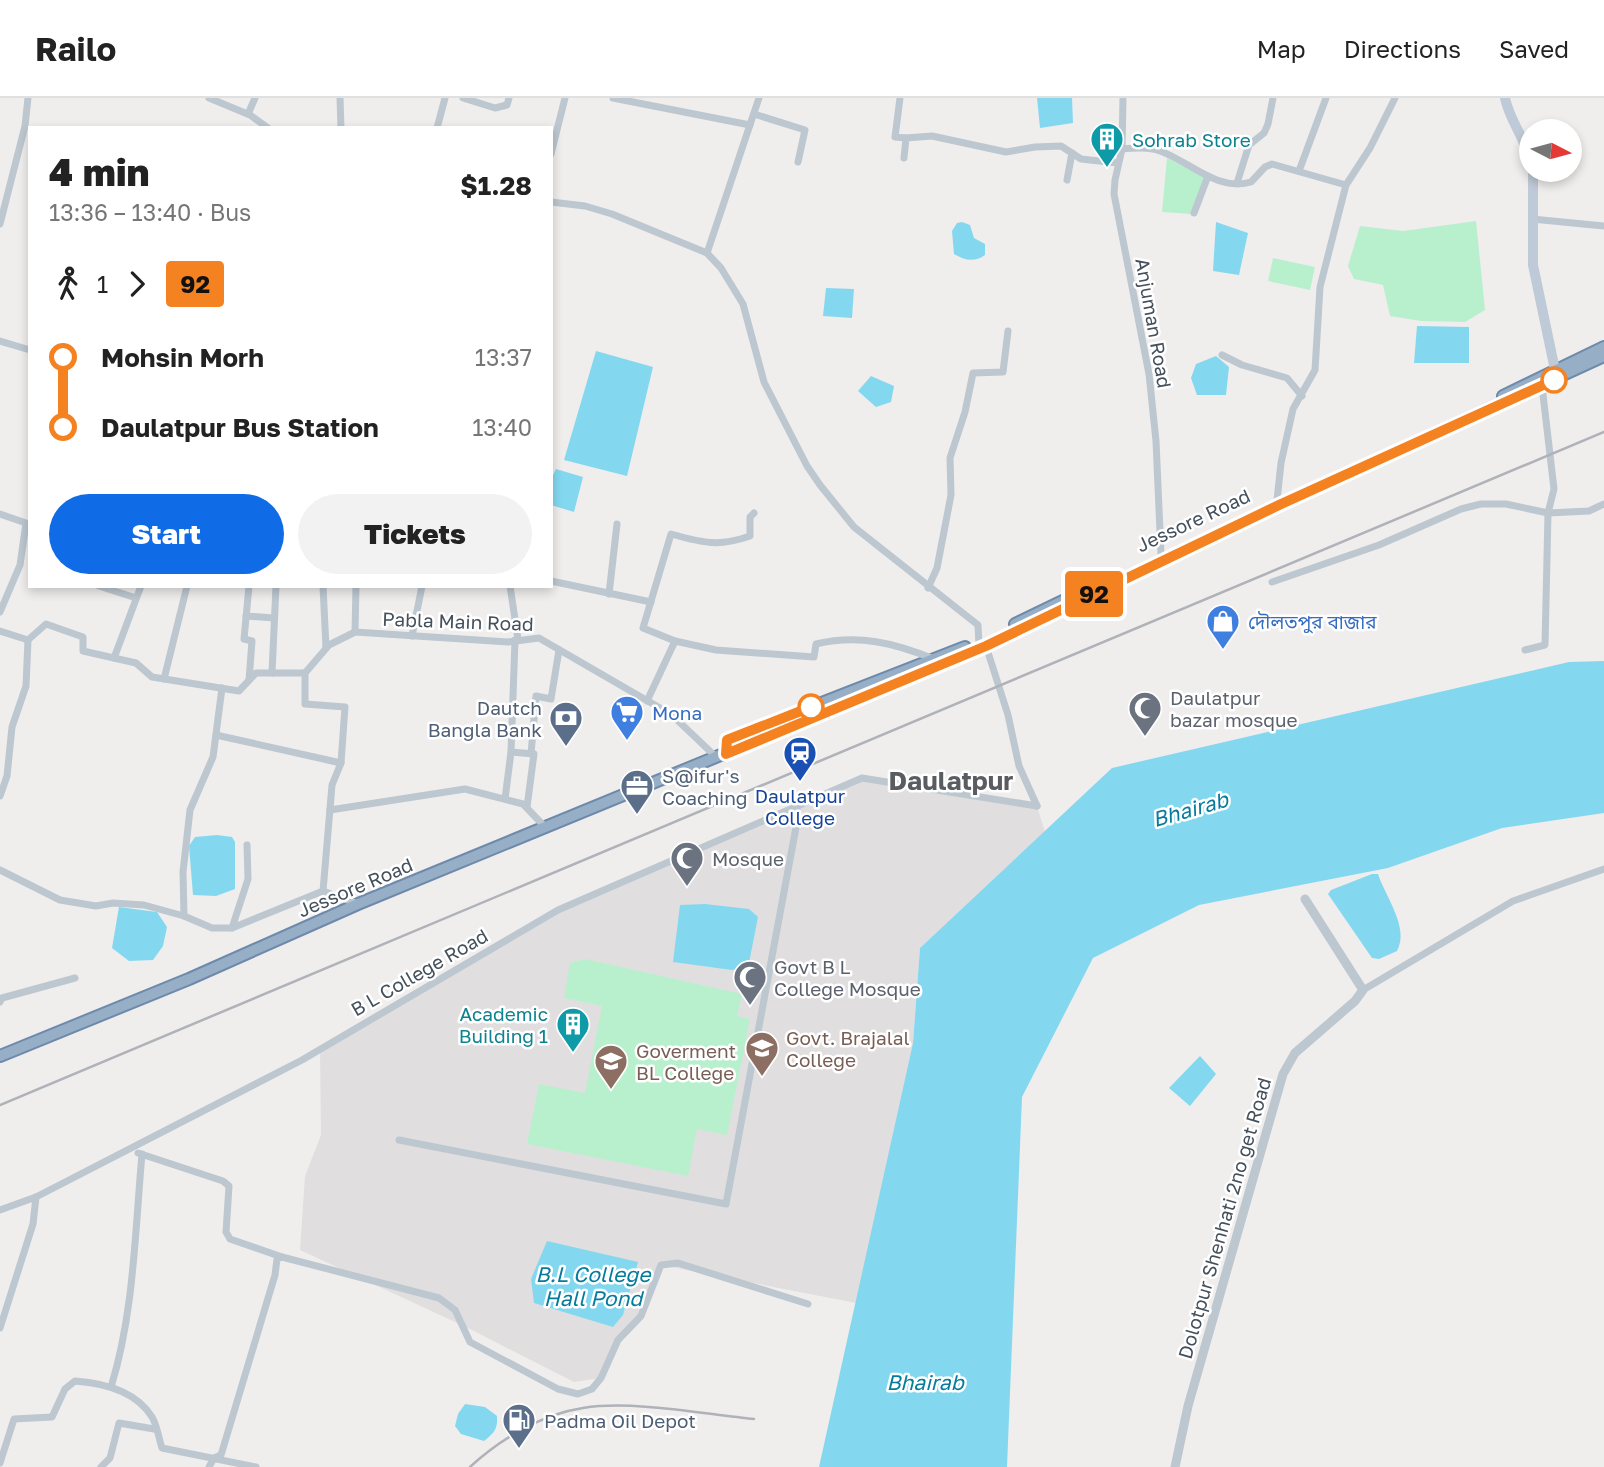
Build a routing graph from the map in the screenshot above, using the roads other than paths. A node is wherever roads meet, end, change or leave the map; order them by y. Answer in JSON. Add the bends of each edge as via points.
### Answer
{"nodes":[{"id":1,"x":28,"y":98,"type":"edge"},
{"id":2,"x":209,"y":98,"type":"edge"},
{"id":3,"x":255,"y":98,"type":"edge"},
{"id":4,"x":340,"y":98,"type":"edge"},
{"id":5,"x":444,"y":98,"type":"edge"},
{"id":6,"x":463,"y":98,"type":"edge"},
{"id":7,"x":509,"y":98,"type":"edge"},
{"id":8,"x":565,"y":98,"type":"edge"},
{"id":9,"x":613,"y":98,"type":"edge"},
{"id":10,"x":759,"y":98,"type":"edge"},
{"id":11,"x":900,"y":98,"type":"edge"},
{"id":12,"x":1123,"y":98,"type":"edge"},
{"id":13,"x":1273,"y":98,"type":"edge"},
{"id":14,"x":1326,"y":98,"type":"edge"},
{"id":15,"x":1395,"y":98,"type":"edge"},
{"id":16,"x":1505,"y":98,"type":"edge"},
{"id":17,"x":248,"y":114,"type":"junction"},
{"id":18,"x":754,"y":114,"type":"junction"},
{"id":19,"x":750,"y":125,"type":"junction"},
{"id":20,"x":265,"y":126,"type":"edge"},
{"id":21,"x":341,"y":126,"type":"edge"},
{"id":22,"x":437,"y":126,"type":"edge"},
{"id":23,"x":28,"y":127,"type":"edge"},
{"id":24,"x":1519,"y":129,"type":"edge"},
{"id":25,"x":906,"y":138,"type":"junction"},
{"id":26,"x":553,"y":146,"type":"edge"},
{"id":27,"x":1122,"y":149,"type":"junction"},
{"id":28,"x":1072,"y":153,"type":"junction"},
{"id":29,"x":904,"y":158,"type":"dead end"},
{"id":30,"x":798,"y":162,"type":"dead end"},
{"id":31,"x":1118,"y":163,"type":"junction"},
{"id":32,"x":1299,"y":171,"type":"junction"},
{"id":33,"x":1208,"y":176,"type":"junction"},
{"id":34,"x":1067,"y":180,"type":"dead end"},
{"id":35,"x":1533,"y":182,"type":"edge"},
{"id":36,"x":1237,"y":183,"type":"junction"},
{"id":37,"x":1346,"y":185,"type":"junction"},
{"id":38,"x":553,"y":202,"type":"edge"},
{"id":39,"x":2,"y":204,"type":"edge"},
{"id":40,"x":1194,"y":213,"type":"dead end"},
{"id":41,"x":1532,"y":219,"type":"junction"},
{"id":42,"x":0,"y":224,"type":"edge"},
{"id":43,"x":1604,"y":226,"type":"edge"},
{"id":44,"x":707,"y":253,"type":"junction"},
{"id":45,"x":1008,"y":331,"type":"dead end"},
{"id":46,"x":0,"y":341,"type":"edge"},
{"id":47,"x":1604,"y":346,"type":"edge"},
{"id":48,"x":28,"y":349,"type":"edge"},
{"id":49,"x":1222,"y":355,"type":"dead end"},
{"id":50,"x":1604,"y":356,"type":"edge"},
{"id":51,"x":1556,"y":369,"type":"junction"},
{"id":52,"x":1542,"y":386,"type":"junction"},
{"id":53,"x":1303,"y":396,"type":"junction"},
{"id":54,"x":1277,"y":500,"type":"junction"},
{"id":55,"x":1604,"y":504,"type":"edge"},
{"id":56,"x":754,"y":513,"type":"dead end"},
{"id":57,"x":1548,"y":513,"type":"junction"},
{"id":58,"x":0,"y":514,"type":"edge"},
{"id":59,"x":28,"y":523,"type":"edge"},
{"id":60,"x":617,"y":524,"type":"dead end"},
{"id":61,"x":1161,"y":554,"type":"junction"},
{"id":62,"x":553,"y":581,"type":"edge"},
{"id":63,"x":1272,"y":582,"type":"dead end"},
{"id":64,"x":105,"y":588,"type":"edge"},
{"id":65,"x":140,"y":588,"type":"edge"},
{"id":66,"x":187,"y":588,"type":"edge"},
{"id":67,"x":249,"y":588,"type":"edge"},
{"id":68,"x":276,"y":588,"type":"edge"},
{"id":69,"x":323,"y":588,"type":"edge"},
{"id":70,"x":356,"y":588,"type":"edge"},
{"id":71,"x":422,"y":588,"type":"edge"},
{"id":72,"x":510,"y":588,"type":"edge"},
{"id":73,"x":928,"y":588,"type":"junction"},
{"id":74,"x":609,"y":594,"type":"junction"},
{"id":75,"x":136,"y":598,"type":"junction"},
{"id":76,"x":651,"y":602,"type":"junction"},
{"id":77,"x":0,"y":612,"type":"edge"},
{"id":78,"x":246,"y":616,"type":"junction"},
{"id":79,"x":274,"y":618,"type":"junction"},
{"id":80,"x":0,"y":631,"type":"edge"},
{"id":81,"x":355,"y":632,"type":"junction"},
{"id":82,"x":412,"y":636,"type":"junction"},
{"id":83,"x":517,"y":639,"type":"junction"},
{"id":84,"x":28,"y":640,"type":"junction"},
{"id":85,"x":675,"y":641,"type":"junction"},
{"id":86,"x":982,"y":644,"type":"junction"},
{"id":87,"x":326,"y":648,"type":"junction"},
{"id":88,"x":559,"y":650,"type":"junction"},
{"id":89,"x":1525,"y":650,"type":"dead end"},
{"id":90,"x":114,"y":658,"type":"junction"},
{"id":91,"x":934,"y":659,"type":"junction"},
{"id":92,"x":272,"y":673,"type":"junction"},
{"id":93,"x":305,"y":673,"type":"junction"},
{"id":94,"x":164,"y":679,"type":"junction"},
{"id":95,"x":249,"y":681,"type":"junction"},
{"id":96,"x":222,"y":688,"type":"junction"},
{"id":97,"x":647,"y":701,"type":"junction"},
{"id":98,"x":216,"y":735,"type":"junction"},
{"id":99,"x":0,"y":747,"type":"edge"},
{"id":100,"x":10,"y":750,"type":"junction"},
{"id":101,"x":511,"y":752,"type":"junction"},
{"id":102,"x":531,"y":754,"type":"junction"},
{"id":103,"x":720,"y":755,"type":"junction"},
{"id":104,"x":341,"y":763,"type":"junction"},
{"id":105,"x":0,"y":796,"type":"edge"},
{"id":106,"x":505,"y":799,"type":"junction"},
{"id":107,"x":527,"y":807,"type":"junction"},
{"id":108,"x":797,"y":808,"type":"junction"},
{"id":109,"x":330,"y":810,"type":"junction"},
{"id":110,"x":545,"y":827,"type":"junction"},
{"id":111,"x":247,"y":845,"type":"dead end"},
{"id":112,"x":1604,"y":869,"type":"edge"},
{"id":113,"x":0,"y":870,"type":"edge"},
{"id":114,"x":323,"y":891,"type":"junction"},
{"id":115,"x":1306,"y":899,"type":"dead end"},
{"id":116,"x":358,"y":904,"type":"junction"},
{"id":117,"x":184,"y":916,"type":"junction"},
{"id":118,"x":232,"y":928,"type":"junction"},
{"id":119,"x":75,"y":978,"type":"dead end"},
{"id":120,"x":1363,"y":990,"type":"junction"},
{"id":121,"x":1,"y":999,"type":"edge"},
{"id":122,"x":0,"y":1056,"type":"edge"},
{"id":123,"x":399,"y":1140,"type":"dead end"},
{"id":124,"x":127,"y":1150,"type":"junction"},
{"id":125,"x":142,"y":1154,"type":"junction"},
{"id":126,"x":36,"y":1197,"type":"junction"},
{"id":127,"x":0,"y":1210,"type":"edge"},
{"id":128,"x":282,"y":1257,"type":"junction"},
{"id":129,"x":808,"y":1304,"type":"dead end"},
{"id":130,"x":0,"y":1328,"type":"edge"},
{"id":131,"x":111,"y":1387,"type":"junction"},
{"id":132,"x":155,"y":1429,"type":"junction"},
{"id":133,"x":214,"y":1458,"type":"junction"},
{"id":134,"x":0,"y":1463,"type":"edge"},
{"id":135,"x":101,"y":1467,"type":"edge"},
{"id":136,"x":209,"y":1467,"type":"edge"},
{"id":137,"x":256,"y":1467,"type":"edge"},
{"id":138,"x":1175,"y":1467,"type":"edge"}],
"edges":[{"from":1,"to":23,"type":"street"},
{"from":2,"to":17,"type":"street"},
{"from":3,"to":17,"type":"street"},
{"from":4,"to":21,"type":"street"},
{"from":5,"to":22,"type":"street"},
{"from":6,"to":7,"type":"street","via":[[495,108],[507,105]]},
{"from":8,"to":26,"type":"street"},
{"from":9,"to":19,"type":"street"},
{"from":10,"to":18,"type":"street"},
{"from":11,"to":25,"type":"street","via":[[895,137]]},
{"from":12,"to":27,"type":"street","name":"Anjuman Road"},
{"from":13,"to":36,"type":"street","via":[[1268,124],[1249,145]]},
{"from":14,"to":32,"type":"street"},
{"from":15,"to":37,"type":"street"},
{"from":16,"to":24,"type":"main road"},
{"from":17,"to":20,"type":"street"},
{"from":18,"to":19,"type":"street"},
{"from":18,"to":30,"type":"street","via":[[805,130]]},
{"from":19,"to":44,"type":"street"},
{"from":23,"to":39,"type":"street"},
{"from":25,"to":28,"type":"street","via":[[932,136],[1006,152],[1061,146]]},
{"from":25,"to":29,"type":"street"},
{"from":27,"to":31,"type":"street","name":"Anjuman Road"},
{"from":27,"to":33,"type":"street","via":[[1160,152]]},
{"from":28,"to":31,"type":"street","via":[[1081,159]]},
{"from":28,"to":34,"type":"street"},
{"from":31,"to":61,"type":"street","name":"Anjuman Road","via":[[1114,194],[1149,374]]},
{"from":32,"to":36,"type":"street","via":[[1272,164],[1251,183]]},
{"from":32,"to":37,"type":"street"},
{"from":33,"to":36,"type":"street"},
{"from":33,"to":40,"type":"street"},
{"from":35,"to":41,"type":"main road"},
{"from":37,"to":53,"type":"street","via":[[1320,287],[1315,370]]},
{"from":38,"to":44,"type":"street","via":[[612,214]]},
{"from":39,"to":42,"type":"street"},
{"from":41,"to":43,"type":"street"},
{"from":41,"to":51,"type":"main road","via":[[1533,265]]},
{"from":44,"to":73,"type":"street","via":[[743,304],[764,382],[807,466],[854,527]]},
{"from":45,"to":73,"type":"street","via":[[1003,372],[972,373],[950,457],[951,495],[937,568]]},
{"from":46,"to":48,"type":"street"},
{"from":47,"to":51,"type":"highway","name":"Jessore Road"},
{"from":49,"to":53,"type":"street","via":[[1287,378]]},
{"from":50,"to":52,"type":"highway","name":"Jessore Road"},
{"from":51,"to":54,"type":"highway","name":"Jessore Road"},
{"from":52,"to":57,"type":"street","via":[[1553,489]]},
{"from":52,"to":86,"type":"highway","name":"Jessore Road"},
{"from":53,"to":54,"type":"street","via":[[1289,424]]},
{"from":54,"to":61,"type":"highway","name":"Jessore Road"},
{"from":55,"to":57,"type":"street","via":[[1589,511]]},
{"from":56,"to":76,"type":"street","via":[[750,536],[725,545],[671,534]]},
{"from":57,"to":63,"type":"street","via":[[1506,504],[1461,509],[1379,545]]},
{"from":57,"to":89,"type":"street","via":[[1545,645]]},
{"from":58,"to":59,"type":"street"},
{"from":59,"to":77,"type":"street","via":[[20,565]]},
{"from":60,"to":74,"type":"street"},
{"from":61,"to":86,"type":"highway","name":"Jessore Road"},
{"from":62,"to":74,"type":"street"},
{"from":64,"to":75,"type":"street"},
{"from":65,"to":75,"type":"street"},
{"from":66,"to":94,"type":"street"},
{"from":67,"to":78,"type":"street"},
{"from":68,"to":79,"type":"street"},
{"from":69,"to":87,"type":"street"},
{"from":70,"to":81,"type":"street"},
{"from":71,"to":82,"type":"street"},
{"from":72,"to":83,"type":"street"},
{"from":73,"to":86,"type":"street","via":[[978,625]]},
{"from":74,"to":76,"type":"street"},
{"from":75,"to":90,"type":"street"},
{"from":76,"to":85,"type":"street","via":[[643,628]]},
{"from":78,"to":79,"type":"street"},
{"from":78,"to":95,"type":"street","via":[[244,639],[253,641]]},
{"from":79,"to":92,"type":"street"},
{"from":80,"to":84,"type":"street"},
{"from":81,"to":82,"type":"street","name":"Pabla Main Road"},
{"from":81,"to":87,"type":"street","name":"Pabla Main Road"},
{"from":82,"to":83,"type":"street","name":"Pabla Main Road"},
{"from":83,"to":88,"type":"street","name":"Pabla Main Road","via":[[539,638]]},
{"from":83,"to":101,"type":"street"},
{"from":84,"to":90,"type":"street","via":[[46,624],[83,637],[83,651]]},
{"from":84,"to":100,"type":"street","via":[[26,685],[12,727]]},
{"from":85,"to":91,"type":"street","via":[[716,650],[814,657],[816,644],[860,640],[896,643]]},
{"from":85,"to":97,"type":"street"},
{"from":86,"to":91,"type":"highway","name":"Jessore Road"},
{"from":86,"to":103,"type":"highway","name":"Jessore Road"},
{"from":86,"to":108,"type":"street","name":"B L College Road","via":[[1008,715],[1019,766],[1037,806],[862,778]]},
{"from":87,"to":93,"type":"street","name":"Pabla Main Road"},
{"from":88,"to":97,"type":"street","name":"Pabla Main Road"},
{"from":88,"to":102,"type":"street","via":[[551,699],[536,696]]},
{"from":90,"to":94,"type":"street","via":[[136,663],[152,677]]},
{"from":91,"to":103,"type":"highway","name":"Jessore Road","via":[[727,740]]},
{"from":92,"to":93,"type":"street"},
{"from":92,"to":95,"type":"street","via":[[256,673]]},
{"from":93,"to":104,"type":"street","via":[[305,704],[345,707]]},
{"from":94,"to":96,"type":"street"},
{"from":95,"to":96,"type":"street","via":[[239,691]]},
{"from":96,"to":98,"type":"street"},
{"from":97,"to":103,"type":"street","name":"Pabla Main Road","via":[[672,715]]},
{"from":98,"to":104,"type":"street"},
{"from":98,"to":117,"type":"street","via":[[213,757],[190,810]]},
{"from":99,"to":100,"type":"street"},
{"from":100,"to":105,"type":"street"},
{"from":101,"to":102,"type":"street"},
{"from":101,"to":106,"type":"street"},
{"from":102,"to":107,"type":"street"},
{"from":103,"to":110,"type":"highway","name":"Jessore Road"},
{"from":104,"to":109,"type":"street","via":[[332,785]]},
{"from":106,"to":107,"type":"street"},
{"from":106,"to":109,"type":"street","via":[[465,789]]},
{"from":107,"to":110,"type":"street"},
{"from":108,"to":123,"type":"street","via":[[726,1204]]},
{"from":108,"to":124,"type":"street","name":"B L College Road","via":[[558,909],[302,1060]]},
{"from":109,"to":114,"type":"street"},
{"from":110,"to":116,"type":"highway","name":"Jessore Road"},
{"from":111,"to":118,"type":"street","via":[[248,879]]},
{"from":112,"to":120,"type":"street","via":[[1513,901]]},
{"from":113,"to":117,"type":"street","via":[[60,900],[96,906],[144,905]]},
{"from":114,"to":116,"type":"street"},
{"from":114,"to":118,"type":"street"},
{"from":115,"to":120,"type":"street"},
{"from":116,"to":122,"type":"highway","name":"Jessore Road"},
{"from":117,"to":118,"type":"street","via":[[212,928]]},
{"from":119,"to":121,"type":"street"},
{"from":120,"to":138,"type":"street","name":"Dolotpur Shenhati 2no get Road","via":[[1295,1053],[1283,1074]]},
{"from":124,"to":125,"type":"street"},
{"from":124,"to":126,"type":"street","name":"B L College Road"},
{"from":125,"to":128,"type":"street","via":[[223,1181],[229,1186],[226,1232],[230,1238]]},
{"from":125,"to":131,"type":"street","via":[[128,1310]]},
{"from":126,"to":127,"type":"street","name":"B L College Road"},
{"from":126,"to":130,"type":"street","via":[[33,1224]]},
{"from":128,"to":129,"type":"street","via":[[439,1298],[455,1310],[470,1342],[558,1389],[578,1394],[597,1383],[618,1340],[641,1316],[661,1265],[677,1263]]},
{"from":128,"to":133,"type":"street","via":[[277,1259],[221,1455]]},
{"from":131,"to":132,"type":"street","via":[[127,1393],[153,1418]]},
{"from":131,"to":134,"type":"street","via":[[75,1381],[65,1389],[52,1417],[14,1419]]},
{"from":132,"to":133,"type":"street","via":[[162,1448]]},
{"from":132,"to":135,"type":"street","via":[[119,1423],[110,1458]]},
{"from":133,"to":136,"type":"street"},
{"from":133,"to":137,"type":"street"}]}
